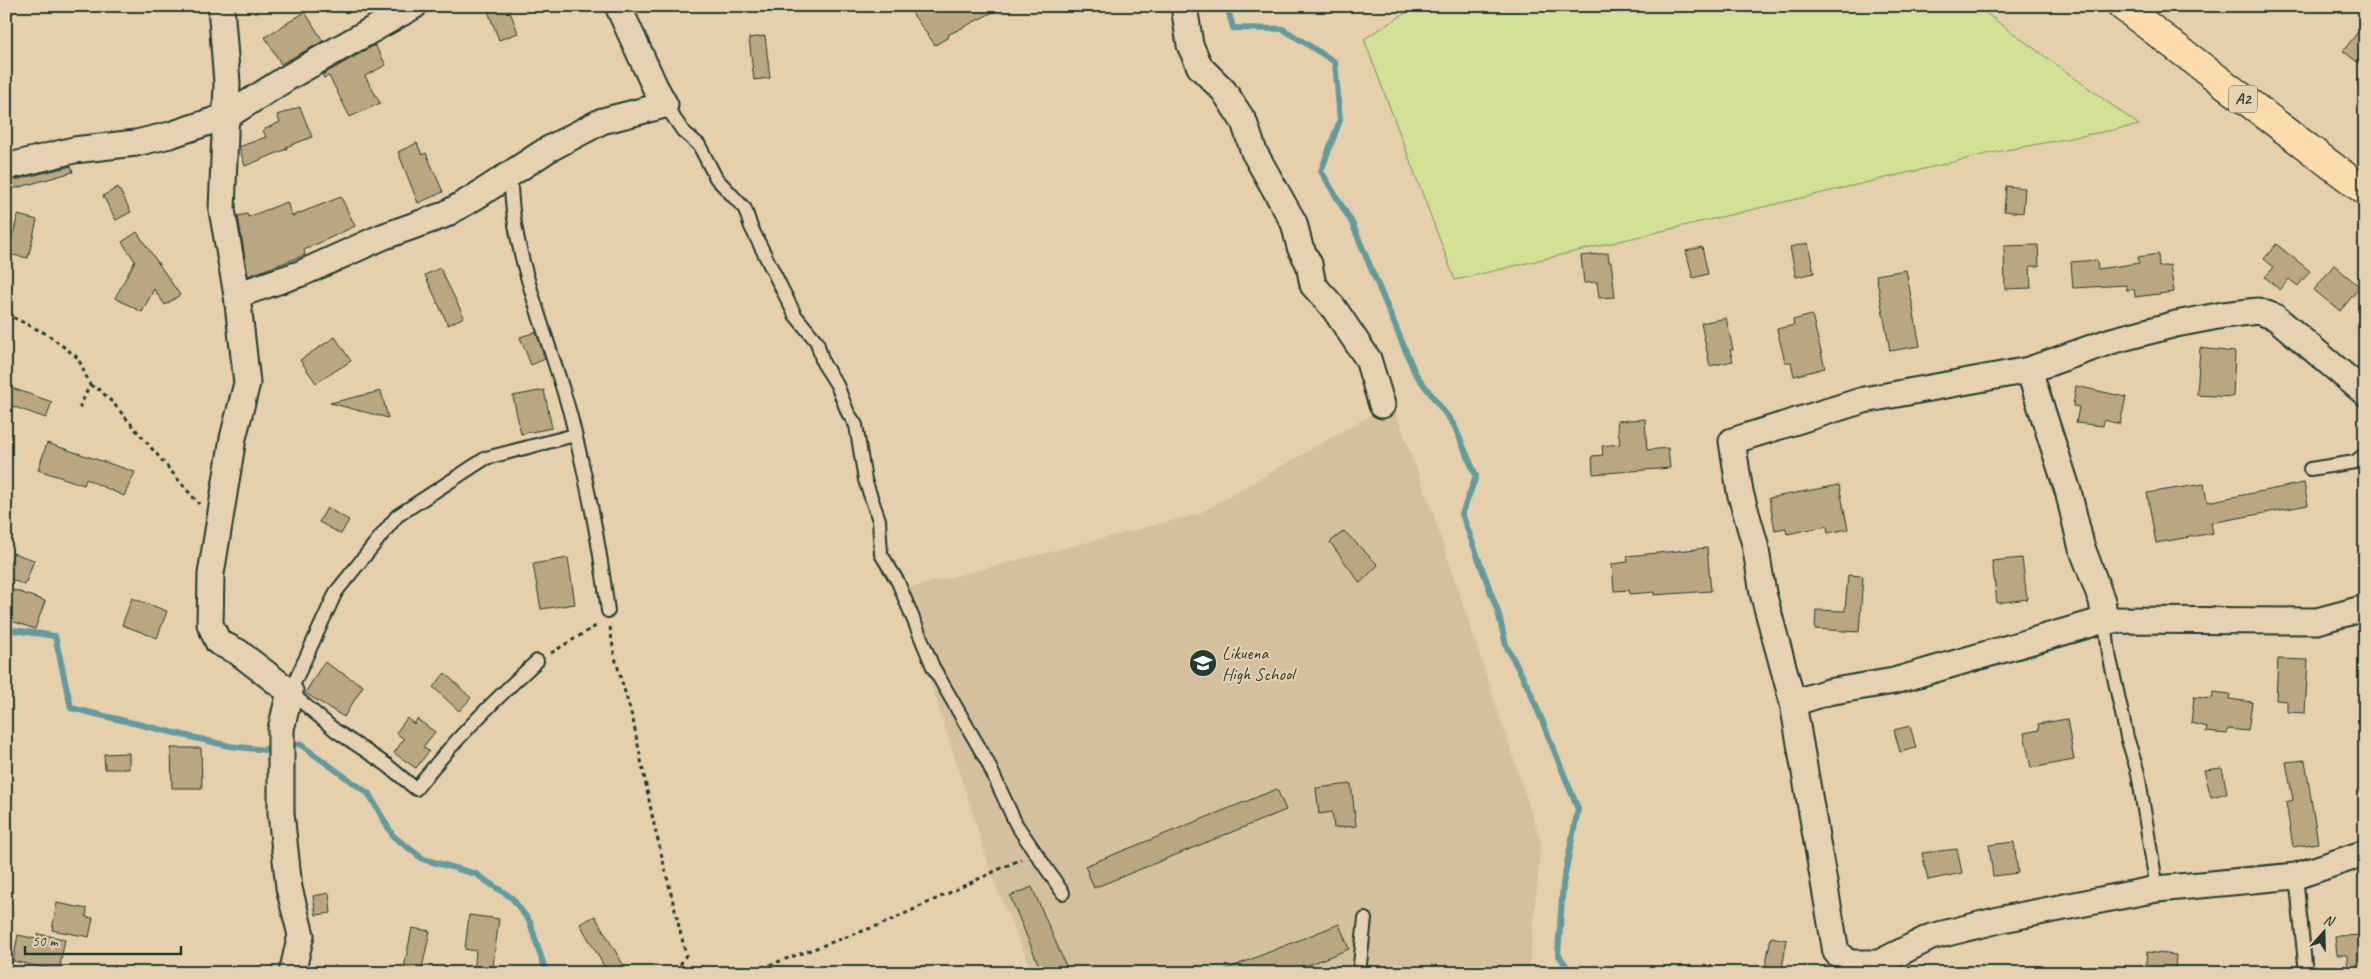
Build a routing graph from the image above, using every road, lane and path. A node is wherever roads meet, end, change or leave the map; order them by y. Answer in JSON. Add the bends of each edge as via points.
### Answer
{"nodes":[{"id":1,"x":221,"y":6,"type":"edge"},
{"id":2,"x":414,"y":6,"type":"edge"},
{"id":3,"x":618,"y":6,"type":"edge"},
{"id":4,"x":1184,"y":6,"type":"edge"},
{"id":5,"x":2122,"y":6,"type":"edge"},
{"id":6,"x":665,"y":105,"type":"junction"},
{"id":7,"x":227,"y":116,"type":"junction"},
{"id":8,"x":6,"y":167,"type":"edge"},
{"id":9,"x":511,"y":174,"type":"junction"},
{"id":10,"x":2365,"y":190,"type":"edge"},
{"id":11,"x":237,"y":295,"type":"junction"},
{"id":12,"x":6,"y":314,"type":"edge"},
{"id":13,"x":2029,"y":370,"type":"junction"},
{"id":14,"x":90,"y":385,"type":"junction"},
{"id":15,"x":2365,"y":393,"type":"edge"},
{"id":16,"x":1382,"y":405,"type":"dead end"},
{"id":17,"x":78,"y":408,"type":"dead end"},
{"id":18,"x":575,"y":435,"type":"junction"},
{"id":19,"x":2365,"y":454,"type":"edge"},
{"id":20,"x":2310,"y":470,"type":"dead end"},
{"id":21,"x":219,"y":520,"type":"junction"},
{"id":22,"x":2365,"y":608,"type":"edge"},
{"id":23,"x":608,"y":612,"type":"junction"},
{"id":24,"x":2105,"y":620,"type":"junction"},
{"id":25,"x":537,"y":661,"type":"joint"},
{"id":26,"x":290,"y":692,"type":"junction"},
{"id":27,"x":1793,"y":703,"type":"junction"},
{"id":28,"x":1036,"y":852,"type":"junction"},
{"id":29,"x":2365,"y":853,"type":"edge"},
{"id":30,"x":2296,"y":876,"type":"junction"},
{"id":31,"x":2157,"y":889,"type":"junction"},
{"id":32,"x":1063,"y":893,"type":"dead end"},
{"id":33,"x":1364,"y":919,"type":"dead end"},
{"id":34,"x":292,"y":973,"type":"edge"},
{"id":35,"x":675,"y":973,"type":"edge"},
{"id":36,"x":747,"y":973,"type":"edge"},
{"id":37,"x":1359,"y":973,"type":"edge"},
{"id":38,"x":2306,"y":973,"type":"edge"}],
"edges":[{"from":1,"to":7,"type":"street"},
{"from":2,"to":7,"type":"street"},
{"from":3,"to":6,"type":"street"},
{"from":4,"to":16,"type":"street","via":[[1190,44],[1200,67],[1224,91],[1244,122],[1254,152],[1294,223],[1313,285],[1333,307],[1368,359]]},
{"from":5,"to":10,"type":"main road","number":"A2"},
{"from":6,"to":9,"type":"street","via":[[602,121],[547,150]]},
{"from":6,"to":28,"type":"lane","via":[[683,131],[699,146],[716,178],[744,209],[795,316],[817,342],[823,362],[856,425],[865,480],[879,520],[881,554],[898,582],[933,667],[987,761],[1016,824]]},
{"from":7,"to":8,"type":"street","via":[[153,139],[74,150]]},
{"from":7,"to":11,"type":"street","via":[[222,210]]},
{"from":9,"to":11,"type":"street","via":[[444,215],[382,237],[302,274]]},
{"from":9,"to":18,"type":"lane","via":[[510,199],[523,254]]},
{"from":11,"to":21,"type":"street","via":[[247,383],[233,438]]},
{"from":12,"to":14,"type":"path","via":[[47,334],[78,358]]},
{"from":13,"to":15,"type":"street","via":[[2111,341],[2176,324],[2258,312],[2275,318]]},
{"from":13,"to":24,"type":"street","via":[[2068,491],[2080,545],[2102,601]]},
{"from":13,"to":27,"type":"street","via":[[1864,400],[1732,441],[1763,593]]},
{"from":14,"to":17,"type":"path"},
{"from":14,"to":21,"type":"path","via":[[100,390],[152,446],[199,504]]},
{"from":18,"to":23,"type":"lane"},
{"from":18,"to":26,"type":"lane","via":[[486,458],[397,516],[336,592]]},
{"from":19,"to":20,"type":"lane","via":[[2355,462]]},
{"from":21,"to":26,"type":"street","via":[[211,574],[210,624],[218,642],[238,652]]},
{"from":22,"to":24,"type":"street","via":[[2317,621]]},
{"from":23,"to":25,"type":"path","via":[[602,622]]},
{"from":23,"to":35,"type":"path","via":[[614,654],[633,720],[686,955]]},
{"from":24,"to":27,"type":"street","via":[[1894,681],[1828,692]]},
{"from":24,"to":31,"type":"lane","via":[[2109,654],[2138,773]]},
{"from":25,"to":26,"type":"lane","via":[[442,754],[416,789],[336,731]]},
{"from":26,"to":34,"type":"street","via":[[281,729],[281,813],[289,888],[301,935]]},
{"from":27,"to":31,"type":"street","via":[[1836,952],[1848,963],[1879,963],[1931,937],[2003,919]]},
{"from":28,"to":32,"type":"lane"},
{"from":28,"to":36,"type":"path","via":[[885,923]]},
{"from":29,"to":30,"type":"street"},
{"from":30,"to":31,"type":"street"},
{"from":30,"to":38,"type":"lane"},
{"from":33,"to":37,"type":"lane"}]}
